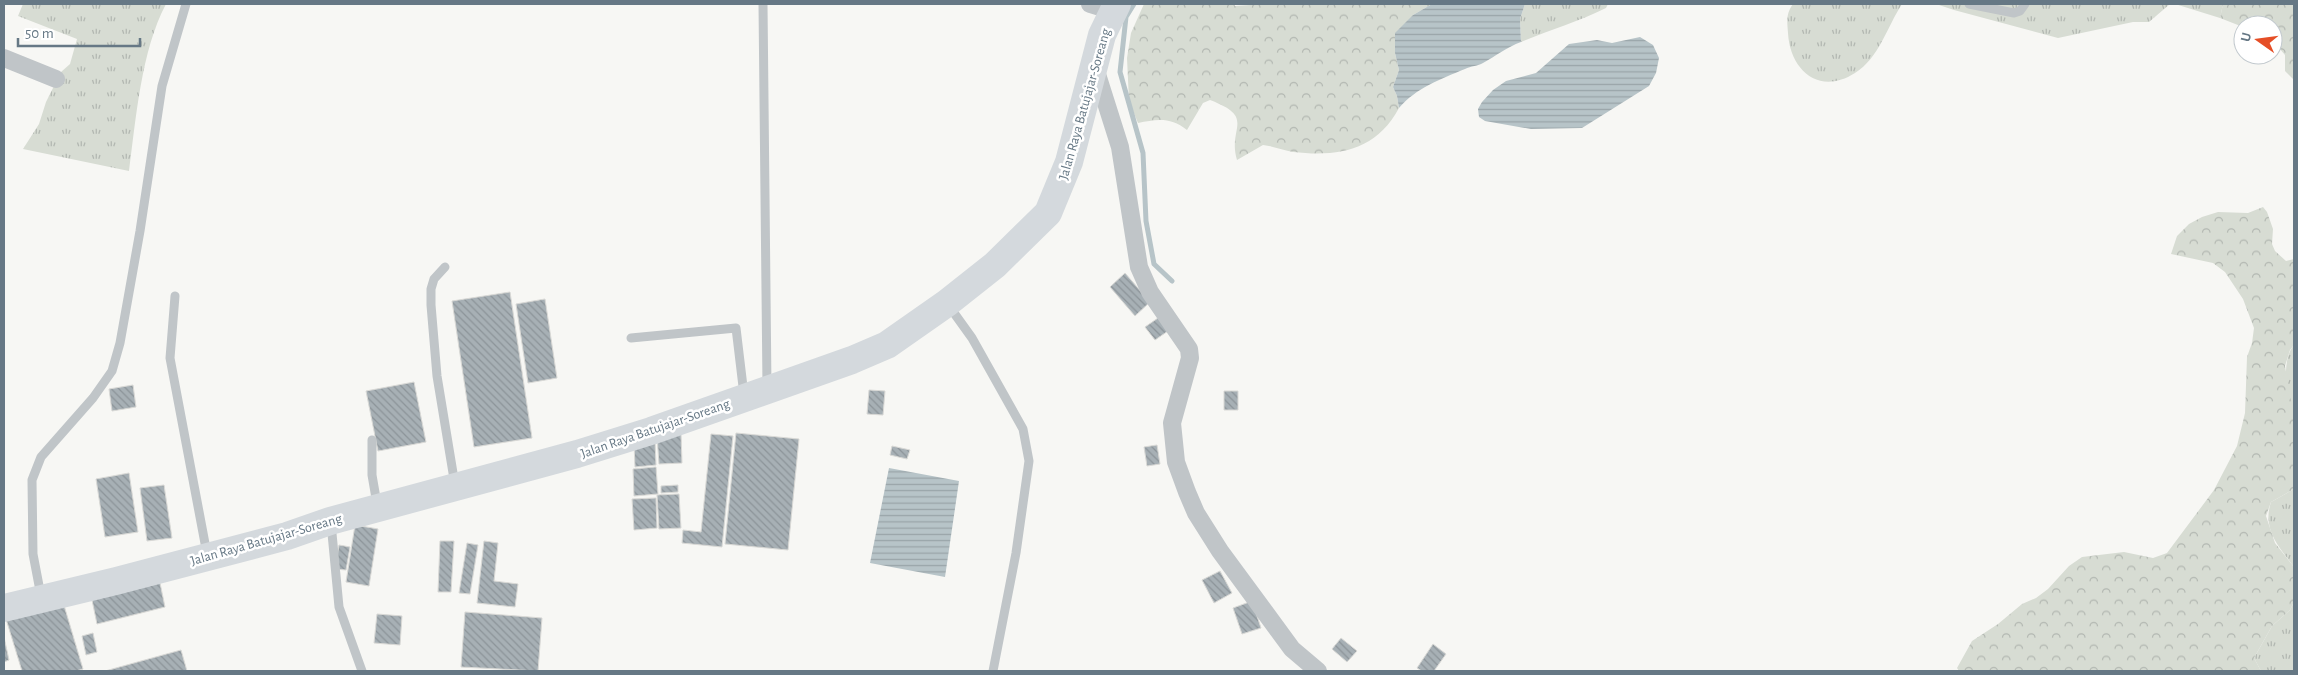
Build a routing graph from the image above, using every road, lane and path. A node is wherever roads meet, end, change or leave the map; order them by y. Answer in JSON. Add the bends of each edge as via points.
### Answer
{"nodes":[{"id":1,"x":186,"y":4,"type":"edge"},
{"id":2,"x":763,"y":4,"type":"edge"},
{"id":3,"x":1969,"y":4,"type":"edge"},
{"id":4,"x":2025,"y":4,"type":"edge"},
{"id":5,"x":1106,"y":6,"type":"edge"},
{"id":6,"x":4,"y":58,"type":"edge"},
{"id":7,"x":1094,"y":66,"type":"junction"},
{"id":8,"x":56,"y":79,"type":"dead end"},
{"id":9,"x":445,"y":266,"type":"dead end"},
{"id":10,"x":175,"y":296,"type":"dead end"},
{"id":11,"x":947,"y":303,"type":"junction"},
{"id":12,"x":631,"y":338,"type":"dead end"},
{"id":13,"x":756,"y":394,"type":"junction"},
{"id":14,"x":372,"y":440,"type":"dead end"},
{"id":15,"x":455,"y":486,"type":"junction"},
{"id":16,"x":378,"y":507,"type":"junction"},
{"id":17,"x":330,"y":521,"type":"junction"},
{"id":18,"x":208,"y":557,"type":"junction"},
{"id":19,"x":42,"y":598,"type":"junction"},
{"id":20,"x":4,"y":608,"type":"edge"},
{"id":21,"x":362,"y":671,"type":"edge"},
{"id":22,"x":993,"y":671,"type":"edge"},
{"id":23,"x":1318,"y":671,"type":"edge"}],
"edges":[{"from":1,"to":19,"type":"lane","via":[[162,86],[140,231],[112,371],[42,457],[32,480],[33,554]]},
{"from":2,"to":13,"type":"lane"},
{"from":3,"to":4,"type":"lane","via":[[2014,13]]},
{"from":5,"to":7,"type":"highway","name":"Jalan Raya Batujajar-Soreang"},
{"from":6,"to":8,"type":"street"},
{"from":7,"to":11,"type":"highway","name":"Jalan Raya Batujajar-Soreang","via":[[1069,162],[1048,213],[1008,252]]},
{"from":7,"to":23,"type":"street","via":[[1120,147],[1139,267],[1150,292],[1189,349],[1190,358],[1172,423],[1172,442],[1181,476],[1196,513],[1220,551],[1292,648]]},
{"from":9,"to":15,"type":"lane","via":[[434,279],[431,289],[437,376]]},
{"from":10,"to":18,"type":"lane","via":[[170,358]]},
{"from":11,"to":13,"type":"highway","name":"Jalan Raya Batujajar-Soreang","via":[[887,345]]},
{"from":11,"to":22,"type":"lane","via":[[972,338],[1024,429],[1028,448],[1016,552]]},
{"from":12,"to":13,"type":"lane","via":[[736,328]]},
{"from":13,"to":15,"type":"highway","name":"Jalan Raya Batujajar-Soreang","via":[[577,454]]},
{"from":14,"to":16,"type":"lane","via":[[372,475]]},
{"from":15,"to":16,"type":"highway","name":"Jalan Raya Batujajar-Soreang"},
{"from":16,"to":17,"type":"highway","name":"Jalan Raya Batujajar-Soreang"},
{"from":17,"to":18,"type":"highway","name":"Jalan Raya Batujajar-Soreang"},
{"from":17,"to":21,"type":"lane","via":[[339,607]]},
{"from":18,"to":19,"type":"highway","name":"Jalan Raya Batujajar-Soreang"},
{"from":19,"to":20,"type":"highway","name":"Jalan Raya Batujajar-Soreang"}]}
